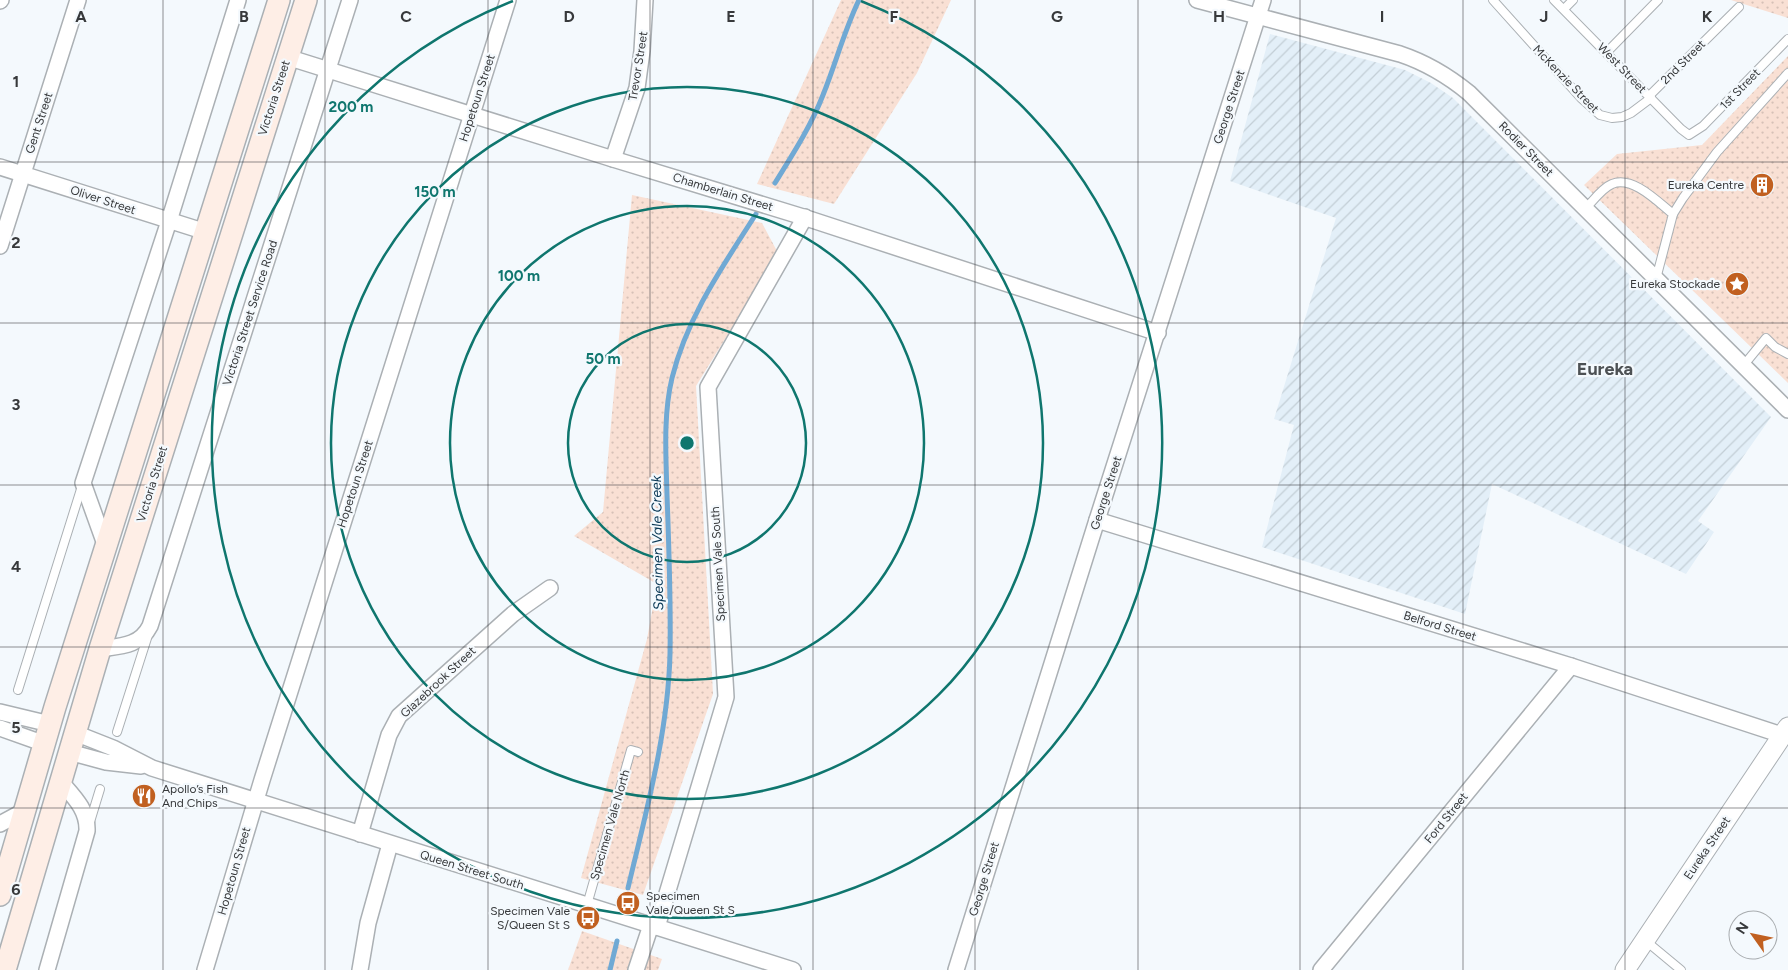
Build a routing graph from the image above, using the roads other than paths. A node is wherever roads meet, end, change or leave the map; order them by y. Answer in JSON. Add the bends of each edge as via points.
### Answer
{"nodes":[{"id":1,"x":78,"y":0,"type":"edge"},
{"id":2,"x":238,"y":0,"type":"edge"},
{"id":3,"x":279,"y":0,"type":"edge"},
{"id":4,"x":306,"y":0,"type":"edge"},
{"id":5,"x":350,"y":0,"type":"edge"},
{"id":6,"x":508,"y":0,"type":"edge"},
{"id":7,"x":645,"y":0,"type":"edge"},
{"id":8,"x":1197,"y":0,"type":"edge"},
{"id":9,"x":1263,"y":0,"type":"edge"},
{"id":10,"x":1493,"y":0,"type":"edge"},
{"id":11,"x":1554,"y":0,"type":"edge"},
{"id":12,"x":1573,"y":0,"type":"edge"},
{"id":13,"x":1658,"y":0,"type":"edge"},
{"id":14,"x":1739,"y":7,"type":"dead end"},
{"id":15,"x":1564,"y":9,"type":"junction"},
{"id":16,"x":1258,"y":17,"type":"junction"},
{"id":17,"x":1788,"y":39,"type":"edge"},
{"id":18,"x":1607,"y":52,"type":"junction"},
{"id":19,"x":288,"y":57,"type":"junction"},
{"id":20,"x":328,"y":70,"type":"junction"},
{"id":21,"x":1788,"y":73,"type":"edge"},
{"id":22,"x":1650,"y":97,"type":"junction"},
{"id":23,"x":472,"y":115,"type":"junction"},
{"id":24,"x":1689,"y":135,"type":"joint"},
{"id":25,"x":613,"y":159,"type":"junction"},
{"id":26,"x":0,"y":167,"type":"edge"},
{"id":27,"x":22,"y":174,"type":"junction"},
{"id":28,"x":1586,"y":208,"type":"junction"},
{"id":29,"x":1674,"y":214,"type":"junction"},
{"id":30,"x":805,"y":217,"type":"junction"},
{"id":31,"x":169,"y":220,"type":"junction"},
{"id":32,"x":206,"y":232,"type":"junction"},
{"id":33,"x":0,"y":246,"type":"edge"},
{"id":34,"x":1656,"y":280,"type":"junction"},
{"id":35,"x":1158,"y":333,"type":"junction"},
{"id":36,"x":1788,"y":354,"type":"edge"},
{"id":37,"x":1743,"y":366,"type":"junction"},
{"id":38,"x":1788,"y":410,"type":"edge"},
{"id":39,"x":83,"y":483,"type":"junction"},
{"id":40,"x":1097,"y":520,"type":"junction"},
{"id":41,"x":106,"y":547,"type":"junction"},
{"id":42,"x":550,"y":588,"type":"dead end"},
{"id":43,"x":150,"y":626,"type":"junction"},
{"id":44,"x":100,"y":649,"type":"junction"},
{"id":45,"x":1572,"y":666,"type":"junction"},
{"id":46,"x":18,"y":690,"type":"dead end"},
{"id":47,"x":0,"y":712,"type":"edge"},
{"id":48,"x":0,"y":728,"type":"edge"},
{"id":49,"x":1785,"y":731,"type":"edge"},
{"id":50,"x":117,"y":732,"type":"dead end"},
{"id":51,"x":47,"y":734,"type":"junction"},
{"id":52,"x":72,"y":743,"type":"junction"},
{"id":53,"x":638,"y":752,"type":"dead end"},
{"id":54,"x":61,"y":782,"type":"junction"},
{"id":55,"x":100,"y":789,"type":"dead end"},
{"id":56,"x":255,"y":801,"type":"junction"},
{"id":57,"x":24,"y":811,"type":"junction"},
{"id":58,"x":0,"y":824,"type":"edge"},
{"id":59,"x":87,"y":831,"type":"junction"},
{"id":60,"x":360,"y":834,"type":"junction"},
{"id":61,"x":390,"y":844,"type":"junction"},
{"id":62,"x":0,"y":895,"type":"edge"},
{"id":63,"x":587,"y":905,"type":"junction"},
{"id":64,"x":654,"y":926,"type":"junction"},
{"id":65,"x":1645,"y":940,"type":"junction"},
{"id":66,"x":5,"y":970,"type":"edge"},
{"id":67,"x":47,"y":970,"type":"edge"},
{"id":68,"x":205,"y":970,"type":"edge"},
{"id":69,"x":360,"y":970,"type":"edge"},
{"id":70,"x":636,"y":970,"type":"edge"},
{"id":71,"x":793,"y":970,"type":"edge"},
{"id":72,"x":956,"y":970,"type":"edge"},
{"id":73,"x":1321,"y":970,"type":"edge"},
{"id":74,"x":1625,"y":970,"type":"edge"},
{"id":75,"x":1681,"y":970,"type":"edge"}],
"edges":[{"from":1,"to":27,"type":"street","name":"Gent Street"},
{"from":2,"to":31,"type":"street"},
{"from":3,"to":32,"type":"main road","name":"Victoria Street"},
{"from":4,"to":19,"type":"main road","name":"Victoria Street"},
{"from":5,"to":20,"type":"street","name":"Victoria Street Service Road"},
{"from":6,"to":23,"type":"street","name":"Hopetoun Street"},
{"from":7,"to":25,"type":"street","name":"Trevor Street","via":[[637,88]]},
{"from":8,"to":16,"type":"street","name":"Rodier Street"},
{"from":9,"to":16,"type":"street","name":"George Street"},
{"from":10,"to":22,"type":"lane","name":"McKenzie Street","via":[[1600,115],[1622,117]]},
{"from":11,"to":15,"type":"lane","name":"West Street"},
{"from":12,"to":15,"type":"lane"},
{"from":13,"to":18,"type":"lane"},
{"from":14,"to":22,"type":"lane","name":"2nd Street"},
{"from":15,"to":18,"type":"lane","name":"West Street"},
{"from":16,"to":28,"type":"street","name":"Rodier Street","via":[[1400,54],[1442,72],[1469,93]]},
{"from":16,"to":35,"type":"street","name":"George Street"},
{"from":17,"to":24,"type":"lane","name":"1st Street","via":[[1704,126]]},
{"from":18,"to":22,"type":"lane","name":"West Street"},
{"from":19,"to":20,"type":"street","name":"Chamberlain Street"},
{"from":19,"to":44,"type":"main road","name":"Victoria Street"},
{"from":20,"to":23,"type":"street","name":"Chamberlain Street"},
{"from":20,"to":43,"type":"street","name":"Victoria Street Service Road"},
{"from":21,"to":29,"type":"lane","via":[[1717,152]]},
{"from":22,"to":24,"type":"lane","name":"West Street"},
{"from":23,"to":25,"type":"street","name":"Chamberlain Street"},
{"from":23,"to":56,"type":"street","name":"Hopetoun Street"},
{"from":25,"to":30,"type":"street","name":"Chamberlain Street"},
{"from":26,"to":27,"type":"street","name":"Oliver Street"},
{"from":27,"to":31,"type":"street","name":"Oliver Street"},
{"from":27,"to":33,"type":"street","name":"Gent Street"},
{"from":28,"to":29,"type":"lane","via":[[1606,187],[1625,182]]},
{"from":28,"to":34,"type":"street","name":"Rodier Street"},
{"from":29,"to":34,"type":"lane"},
{"from":30,"to":35,"type":"street","name":"Chamberlain Street"},
{"from":30,"to":64,"type":"street","name":"Specimen Vale South","via":[[708,387],[726,698]]},
{"from":31,"to":32,"type":"street","name":"Oliver Street"},
{"from":31,"to":39,"type":"street"},
{"from":32,"to":41,"type":"main road","name":"Victoria Street"},
{"from":34,"to":37,"type":"street","name":"Rodier Street"},
{"from":35,"to":40,"type":"street","name":"George Street"},
{"from":36,"to":37,"type":"lane","via":[[1766,338]]},
{"from":37,"to":38,"type":"street","name":"Rodier Street"},
{"from":39,"to":41,"type":"street"},
{"from":39,"to":46,"type":"lane"},
{"from":40,"to":45,"type":"street","name":"Belford Street"},
{"from":40,"to":72,"type":"street","name":"George Street"},
{"from":41,"to":51,"type":"main road","name":"Victoria Street"},
{"from":42,"to":60,"type":"street","name":"Glazebrook Street","via":[[513,614],[399,716],[389,735]]},
{"from":43,"to":44,"type":"street","name":"Victoria Street Service Road","via":[[137,642]]},
{"from":43,"to":50,"type":"lane","name":"Victoria Street Service Road"},
{"from":44,"to":52,"type":"main road","name":"Victoria Street"},
{"from":45,"to":49,"type":"street","name":"Belford Street"},
{"from":45,"to":73,"type":"street","name":"Ford Street"},
{"from":47,"to":51,"type":"street"},
{"from":48,"to":51,"type":"street"},
{"from":49,"to":65,"type":"street","name":"Eureka Street"},
{"from":51,"to":52,"type":"main road","name":"Queen Street South"},
{"from":51,"to":57,"type":"main road","name":"Victoria Street"},
{"from":52,"to":54,"type":"main road","name":"Victoria Street"},
{"from":52,"to":56,"type":"street","name":"Queen Street South","via":[[114,748],[152,768]]},
{"from":53,"to":63,"type":"lane","name":"Specimen Vale North","via":[[631,750]]},
{"from":54,"to":59,"type":"street","via":[[81,807]]},
{"from":54,"to":66,"type":"main road","name":"Victoria Street"},
{"from":55,"to":59,"type":"lane"},
{"from":56,"to":60,"type":"street","name":"Queen Street South"},
{"from":56,"to":68,"type":"street","name":"Hopetoun Street"},
{"from":57,"to":58,"type":"street"},
{"from":57,"to":62,"type":"main road","name":"Victoria Street"},
{"from":59,"to":67,"type":"street"},
{"from":60,"to":61,"type":"street","name":"Queen Street South"},
{"from":61,"to":63,"type":"street","name":"Queen Street South"},
{"from":61,"to":69,"type":"street","via":[[368,923]]},
{"from":63,"to":64,"type":"street","name":"Queen Street South"},
{"from":64,"to":70,"type":"street","name":"Specimen Vale South"},
{"from":64,"to":71,"type":"street","name":"Queen Street South"},
{"from":65,"to":74,"type":"street","name":"Eureka Street"},
{"from":65,"to":75,"type":"lane"}]}
